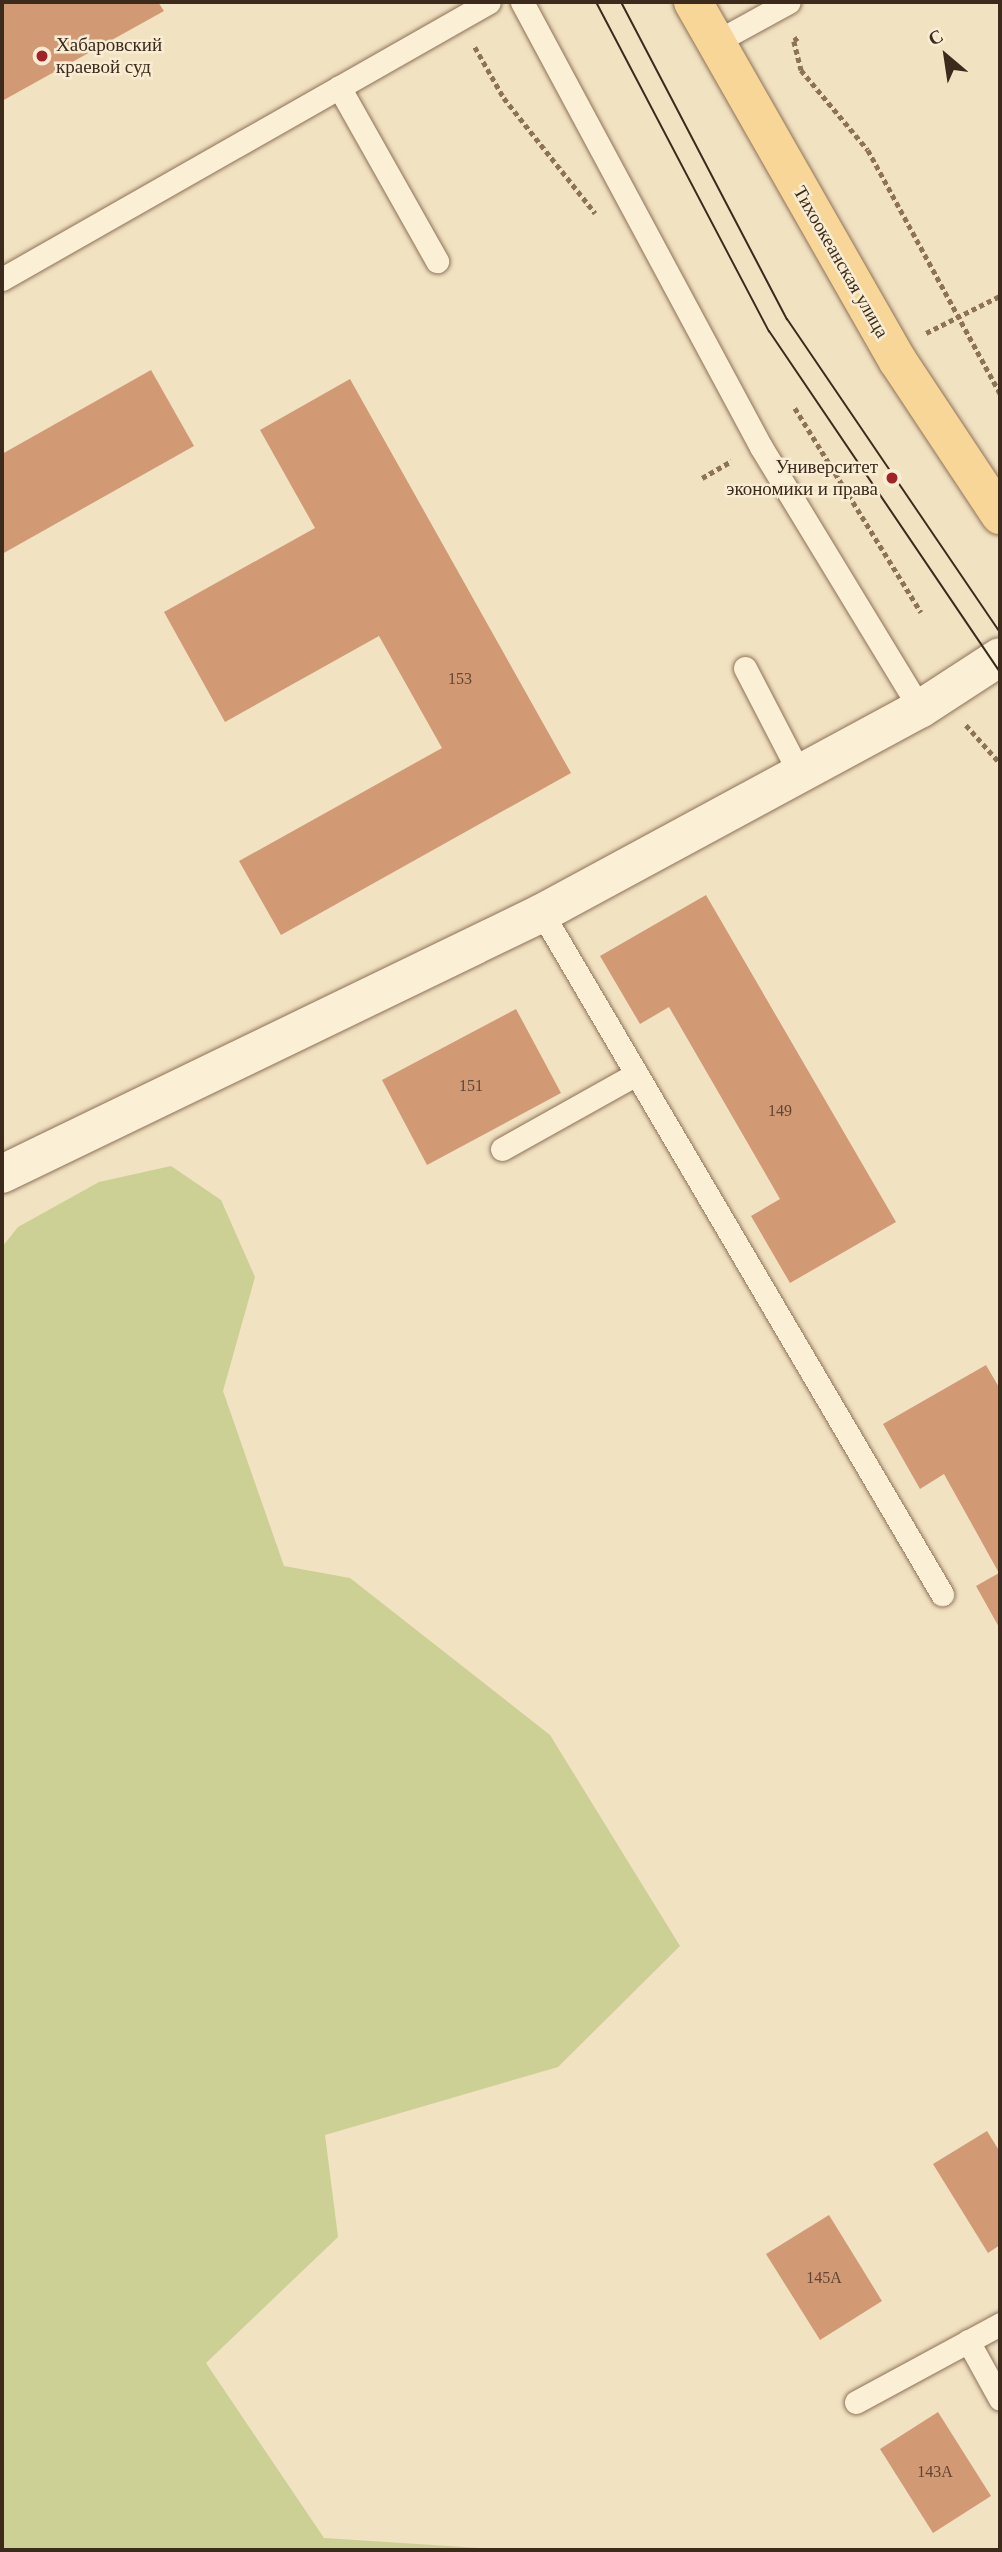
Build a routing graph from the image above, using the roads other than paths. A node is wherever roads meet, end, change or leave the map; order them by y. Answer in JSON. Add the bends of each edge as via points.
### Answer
{"nodes":[{"id":1,"x":489,"y":2,"type":"edge"},
{"id":2,"x":522,"y":2,"type":"edge"},
{"id":3,"x":694,"y":2,"type":"edge"},
{"id":4,"x":789,"y":2,"type":"edge"},
{"id":5,"x":714,"y":43,"type":"junction"},
{"id":6,"x":339,"y":87,"type":"junction"},
{"id":7,"x":437,"y":261,"type":"dead end"},
{"id":8,"x":2,"y":279,"type":"edge"},
{"id":9,"x":1000,"y":515,"type":"edge"},
{"id":10,"x":1000,"y":656,"type":"edge"},
{"id":11,"x":745,"y":668,"type":"dead end"},
{"id":12,"x":930,"y":703,"type":"junction"},
{"id":13,"x":800,"y":775,"type":"junction"},
{"id":14,"x":542,"y":913,"type":"junction"},
{"id":15,"x":636,"y":1074,"type":"junction"},
{"id":16,"x":502,"y":1149,"type":"dead end"},
{"id":17,"x":2,"y":1174,"type":"edge"},
{"id":18,"x":942,"y":1594,"type":"dead end"},
{"id":19,"x":1000,"y":2324,"type":"edge"},
{"id":20,"x":968,"y":2341,"type":"junction"},
{"id":21,"x":1000,"y":2399,"type":"edge"},
{"id":22,"x":856,"y":2402,"type":"dead end"}],
"edges":[{"from":1,"to":6,"type":"lane"},
{"from":2,"to":12,"type":"lane","via":[[761,447]]},
{"from":3,"to":5,"type":"main road","name":"Тихоокеанская улица"},
{"from":4,"to":5,"type":"lane"},
{"from":5,"to":9,"type":"main road","name":"Тихоокеанская улица","via":[[898,360]]},
{"from":6,"to":7,"type":"lane"},
{"from":6,"to":8,"type":"lane"},
{"from":10,"to":12,"type":"street"},
{"from":11,"to":13,"type":"lane"},
{"from":12,"to":13,"type":"street"},
{"from":13,"to":14,"type":"street"},
{"from":14,"to":15,"type":"lane"},
{"from":14,"to":17,"type":"street"},
{"from":15,"to":16,"type":"lane"},
{"from":15,"to":18,"type":"lane"},
{"from":19,"to":20,"type":"lane"},
{"from":20,"to":21,"type":"lane"},
{"from":20,"to":22,"type":"lane"}]}
